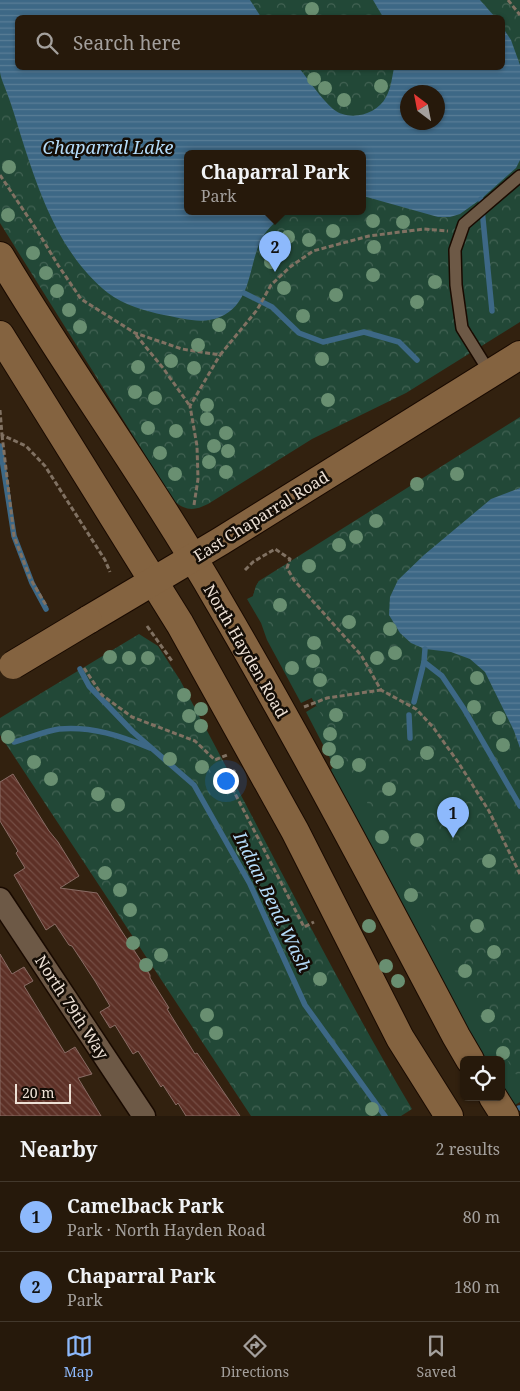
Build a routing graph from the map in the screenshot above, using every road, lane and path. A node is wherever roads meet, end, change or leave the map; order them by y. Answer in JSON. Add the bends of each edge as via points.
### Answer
{"nodes":[{"id":1,"x":508,"y":0,"type":"edge"},
{"id":2,"x":520,"y":15,"type":"edge"},
{"id":3,"x":0,"y":175,"type":"edge"},
{"id":4,"x":520,"y":176,"type":"edge"},
{"id":5,"x":464,"y":224,"type":"junction"},
{"id":6,"x":0,"y":256,"type":"edge"},
{"id":7,"x":135,"y":333,"type":"junction"},
{"id":8,"x":0,"y":335,"type":"edge"},
{"id":9,"x":520,"y":354,"type":"edge"},
{"id":10,"x":220,"y":356,"type":"junction"},
{"id":11,"x":490,"y":373,"type":"junction"},
{"id":12,"x":190,"y":406,"type":"junction"},
{"id":13,"x":0,"y":410,"type":"edge"},
{"id":14,"x":2,"y":435,"type":"junction"},
{"id":15,"x":194,"y":505,"type":"dead end"},
{"id":16,"x":193,"y":558,"type":"junction"},
{"id":17,"x":245,"y":570,"type":"dead end"},
{"id":18,"x":110,"y":572,"type":"dead end"},
{"id":19,"x":154,"y":581,"type":"junction"},
{"id":20,"x":47,"y":607,"type":"dead end"},
{"id":21,"x":84,"y":668,"type":"dead end"},
{"id":22,"x":0,"y":673,"type":"edge"},
{"id":23,"x":381,"y":690,"type":"junction"},
{"id":24,"x":303,"y":708,"type":"dead end"},
{"id":25,"x":228,"y":755,"type":"dead end"},
{"id":26,"x":235,"y":770,"type":"dead end"},
{"id":27,"x":520,"y":874,"type":"edge"},
{"id":28,"x":0,"y":899,"type":"edge"},
{"id":29,"x":314,"y":922,"type":"dead end"},
{"id":30,"x":468,"y":1056,"type":"edge"},
{"id":31,"x":496,"y":1101,"type":"edge"},
{"id":32,"x":144,"y":1116,"type":"edge"},
{"id":33,"x":449,"y":1116,"type":"edge"},
{"id":34,"x":505,"y":1116,"type":"edge"}],
"edges":[{"from":1,"to":2,"type":"path"},
{"from":3,"to":7,"type":"path","via":[[81,299]]},
{"from":4,"to":5,"type":"lane"},
{"from":5,"to":10,"type":"path","via":[[448,230],[424,229],[368,236],[313,251],[271,285],[257,310]]},
{"from":5,"to":11,"type":"lane","via":[[455,250],[462,328]]},
{"from":6,"to":16,"type":"main road","name":"North Hayden Road"},
{"from":7,"to":10,"type":"path","via":[[182,349]]},
{"from":7,"to":12,"type":"path"},
{"from":8,"to":19,"type":"main road"},
{"from":9,"to":11,"type":"main road","name":"East Chaparral Road"},
{"from":10,"to":12,"type":"path"},
{"from":11,"to":16,"type":"main road","name":"East Chaparral Road"},
{"from":12,"to":15,"type":"path","via":[[198,446]]},
{"from":13,"to":14,"type":"path"},
{"from":14,"to":18,"type":"path","via":[[26,446],[45,466]]},
{"from":14,"to":20,"type":"path","via":[[14,536],[30,578]]},
{"from":16,"to":19,"type":"main road","name":"East Chaparral Road"},
{"from":16,"to":30,"type":"main road","name":"North Hayden Road","via":[[341,819]]},
{"from":17,"to":23,"type":"path","via":[[274,549],[290,559],[287,568],[294,580],[360,655]]},
{"from":19,"to":22,"type":"main road","name":"East Chaparral Road","bridge":true},
{"from":19,"to":33,"type":"main road","via":[[295,831],[400,1038]]},
{"from":21,"to":25,"type":"path","via":[[102,696],[132,717],[195,741],[215,760]]},
{"from":23,"to":24,"type":"path","via":[[327,698]]},
{"from":23,"to":27,"type":"path","via":[[416,708],[433,727],[489,811]]},
{"from":26,"to":29,"type":"path","via":[[227,778],[304,927]]},
{"from":28,"to":32,"type":"street","name":"North 79th Way"},
{"from":31,"to":34,"type":"main road"}]}
